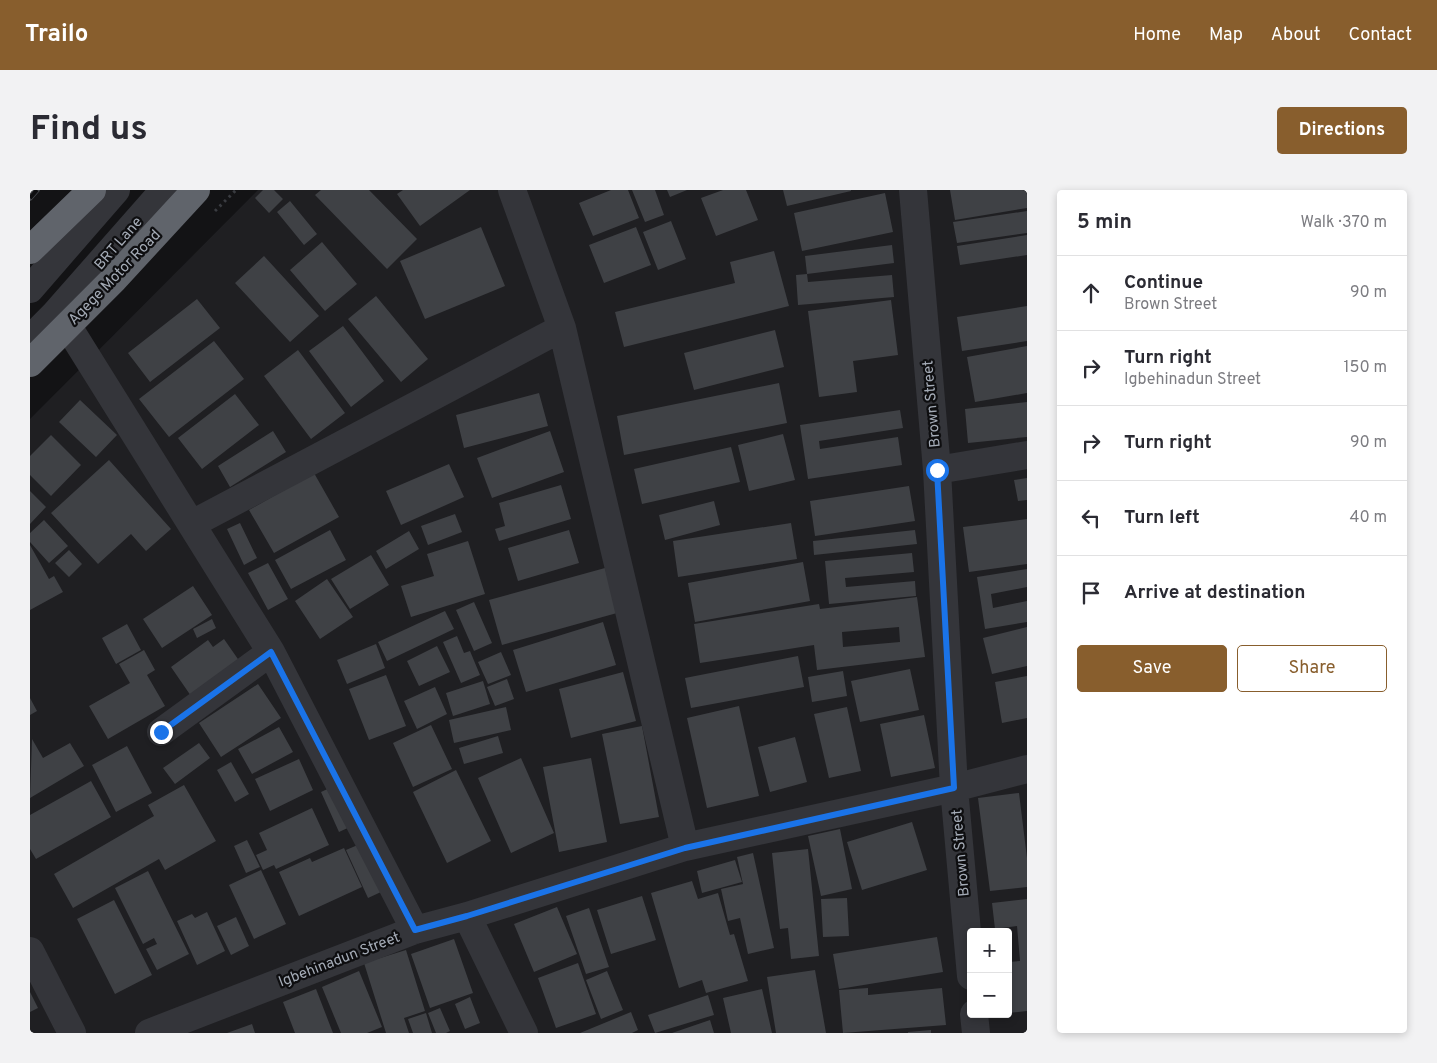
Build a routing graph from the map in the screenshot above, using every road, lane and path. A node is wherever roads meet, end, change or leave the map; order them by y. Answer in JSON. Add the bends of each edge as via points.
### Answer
{"nodes":[{"id":1,"x":92,"y":190,"type":"edge"},
{"id":2,"x":116,"y":190,"type":"edge"},
{"id":3,"x":164,"y":190,"type":"edge"},
{"id":4,"x":196,"y":190,"type":"edge"},
{"id":5,"x":512,"y":190,"type":"edge"},
{"id":6,"x":913,"y":190,"type":"edge"},
{"id":7,"x":30,"y":250,"type":"edge"},
{"id":8,"x":30,"y":289,"type":"edge"},
{"id":9,"x":67,"y":325,"type":"junction"},
{"id":10,"x":562,"y":328,"type":"junction"},
{"id":11,"x":30,"y":339,"type":"edge"},
{"id":12,"x":30,"y":363,"type":"edge"},
{"id":13,"x":1027,"y":454,"type":"edge"},
{"id":14,"x":937,"y":470,"type":"junction"},
{"id":15,"x":192,"y":524,"type":"junction"},
{"id":16,"x":271,"y":652,"type":"junction"},
{"id":17,"x":161,"y":732,"type":"dead end"},
{"id":18,"x":1027,"y":769,"type":"edge"},
{"id":19,"x":954,"y":788,"type":"junction"},
{"id":20,"x":685,"y":848,"type":"junction"},
{"id":21,"x":467,"y":916,"type":"junction"},
{"id":22,"x":415,"y":930,"type":"junction"},
{"id":23,"x":30,"y":951,"type":"edge"},
{"id":24,"x":971,"y":973,"type":"edge"},
{"id":25,"x":974,"y":1018,"type":"edge"},
{"id":26,"x":72,"y":1033,"type":"edge"},
{"id":27,"x":149,"y":1033,"type":"edge"},
{"id":28,"x":524,"y":1033,"type":"edge"},
{"id":29,"x":976,"y":1033,"type":"edge"}],
"edges":[{"from":1,"to":7,"type":"highway"},
{"from":2,"to":8,"type":"street"},
{"from":3,"to":11,"type":"street","name":"BRT Lane"},
{"from":4,"to":9,"type":"highway","name":"Agege Motor Road","via":[[114,280]]},
{"from":5,"to":10,"type":"street"},
{"from":6,"to":14,"type":"street","name":"Brown Street"},
{"from":9,"to":12,"type":"highway","name":"Agege Motor Road"},
{"from":9,"to":15,"type":"street"},
{"from":10,"to":15,"type":"street"},
{"from":10,"to":20,"type":"street"},
{"from":13,"to":14,"type":"street"},
{"from":14,"to":19,"type":"street","name":"Brown Street"},
{"from":15,"to":16,"type":"street"},
{"from":16,"to":17,"type":"street"},
{"from":16,"to":22,"type":"street"},
{"from":18,"to":19,"type":"street","name":"Igbehinadun Street"},
{"from":19,"to":20,"type":"street","name":"Igbehinadun Street"},
{"from":19,"to":24,"type":"street","name":"Brown Street"},
{"from":20,"to":21,"type":"street","name":"Igbehinadun Street"},
{"from":21,"to":22,"type":"street","name":"Igbehinadun Street"},
{"from":21,"to":28,"type":"street"},
{"from":22,"to":27,"type":"street","name":"Igbehinadun Street"},
{"from":23,"to":26,"type":"street"},
{"from":25,"to":29,"type":"street"}]}
